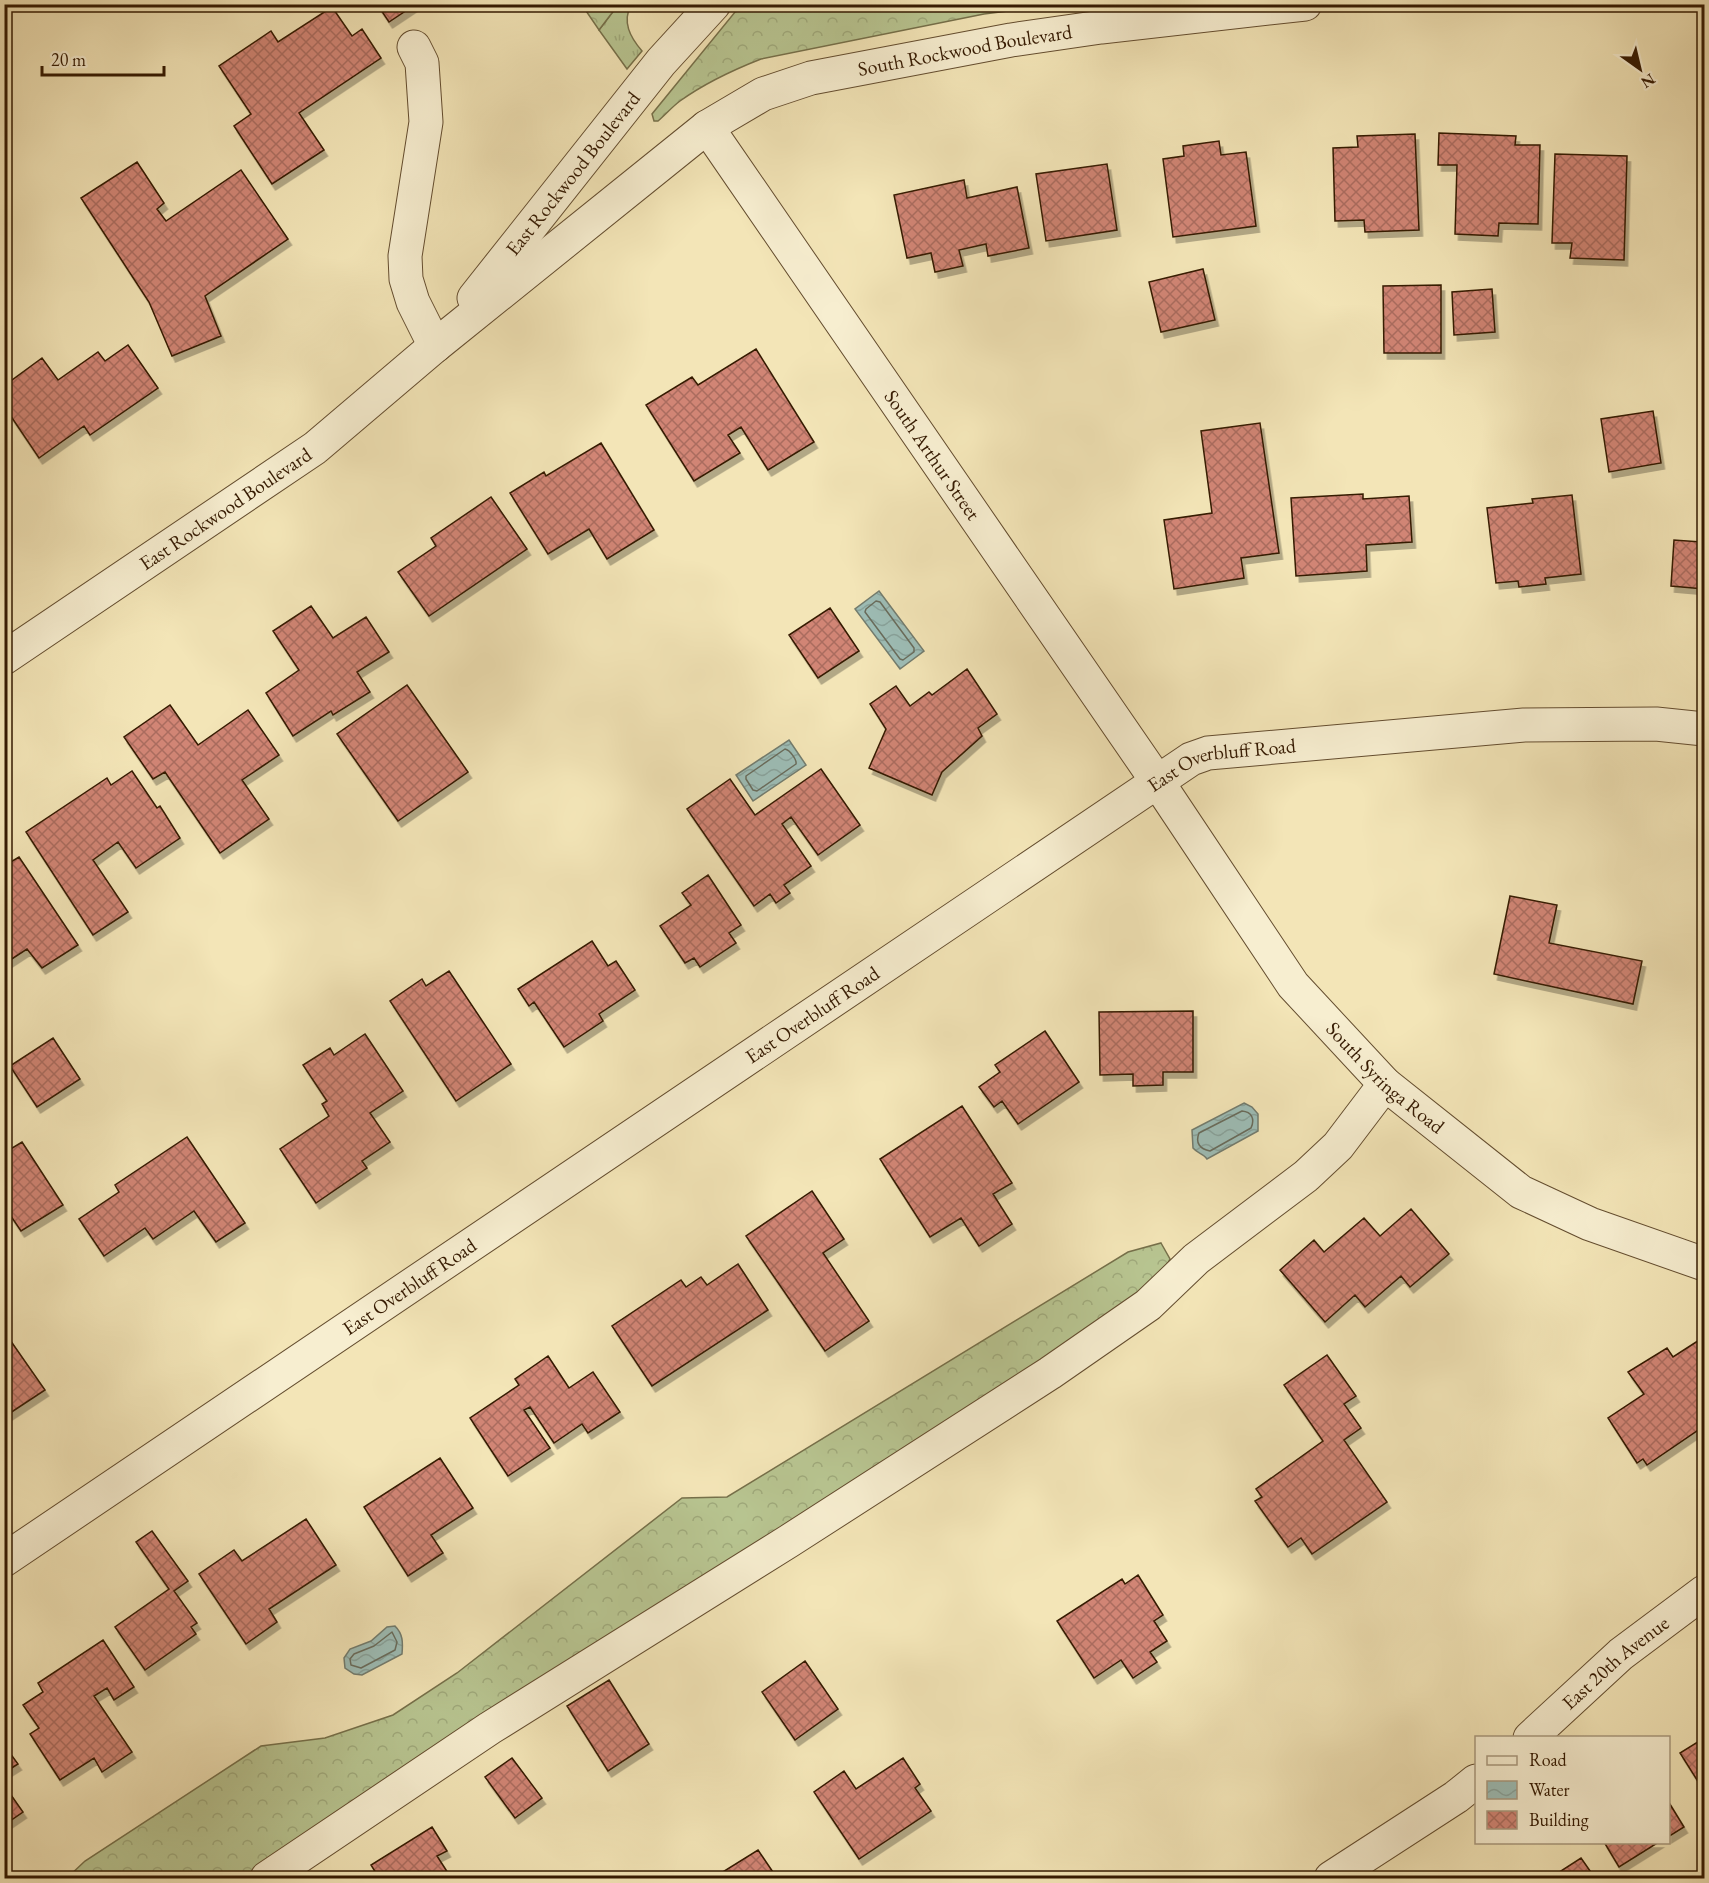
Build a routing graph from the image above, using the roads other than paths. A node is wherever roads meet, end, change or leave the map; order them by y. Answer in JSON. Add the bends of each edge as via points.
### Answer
{"nodes":[{"id":1,"x":714,"y":4,"type":"edge"},
{"id":2,"x":1305,"y":4,"type":"edge"},
{"id":3,"x":414,"y":48,"type":"dead end"},
{"id":4,"x":707,"y":127,"type":"junction"},
{"id":5,"x":435,"y":346,"type":"junction"},
{"id":6,"x":4,"y":658,"type":"edge"},
{"id":7,"x":1704,"y":729,"type":"edge"},
{"id":8,"x":1157,"y":781,"type":"junction"},
{"id":9,"x":1385,"y":1084,"type":"junction"},
{"id":10,"x":1704,"y":1264,"type":"edge"},
{"id":11,"x":4,"y":1560,"type":"edge"},
{"id":12,"x":1704,"y":1592,"type":"edge"},
{"id":13,"x":1531,"y":1736,"type":"edge"},
{"id":14,"x":1475,"y":1782,"type":"edge"},
{"id":15,"x":267,"y":1878,"type":"edge"},
{"id":16,"x":1330,"y":1878,"type":"edge"}],
"edges":[{"from":1,"to":5,"type":"street","name":"East Rockwood Boulevard","via":[[661,62]]},
{"from":2,"to":4,"type":"street","name":"South Rockwood Boulevard","via":[[1000,42],[811,78],[763,94]]},
{"from":3,"to":5,"type":"street","via":[[422,63],[426,122],[405,256],[406,279]]},
{"from":4,"to":5,"type":"street","name":"East Rockwood Boulevard"},
{"from":4,"to":8,"type":"street","name":"South Arthur Street"},
{"from":5,"to":6,"type":"street","name":"East Rockwood Boulevard","via":[[315,448]]},
{"from":7,"to":8,"type":"street","name":"East Overbluff Road","via":[[1656,724],[1524,725],[1208,753]]},
{"from":8,"to":9,"type":"street","name":"South Syringa Road","via":[[1293,985]]},
{"from":8,"to":11,"type":"street","name":"East Overbluff Road"},
{"from":9,"to":10,"type":"street","name":"South Syringa Road","via":[[1521,1192],[1590,1224]]},
{"from":9,"to":15,"type":"street","via":[[1338,1146],[1306,1176],[1196,1259],[1148,1305],[789,1541],[490,1728]]},
{"from":12,"to":13,"type":"street","name":"East 20th Avenue","via":[[1621,1654]]},
{"from":14,"to":16,"type":"street"}]}
